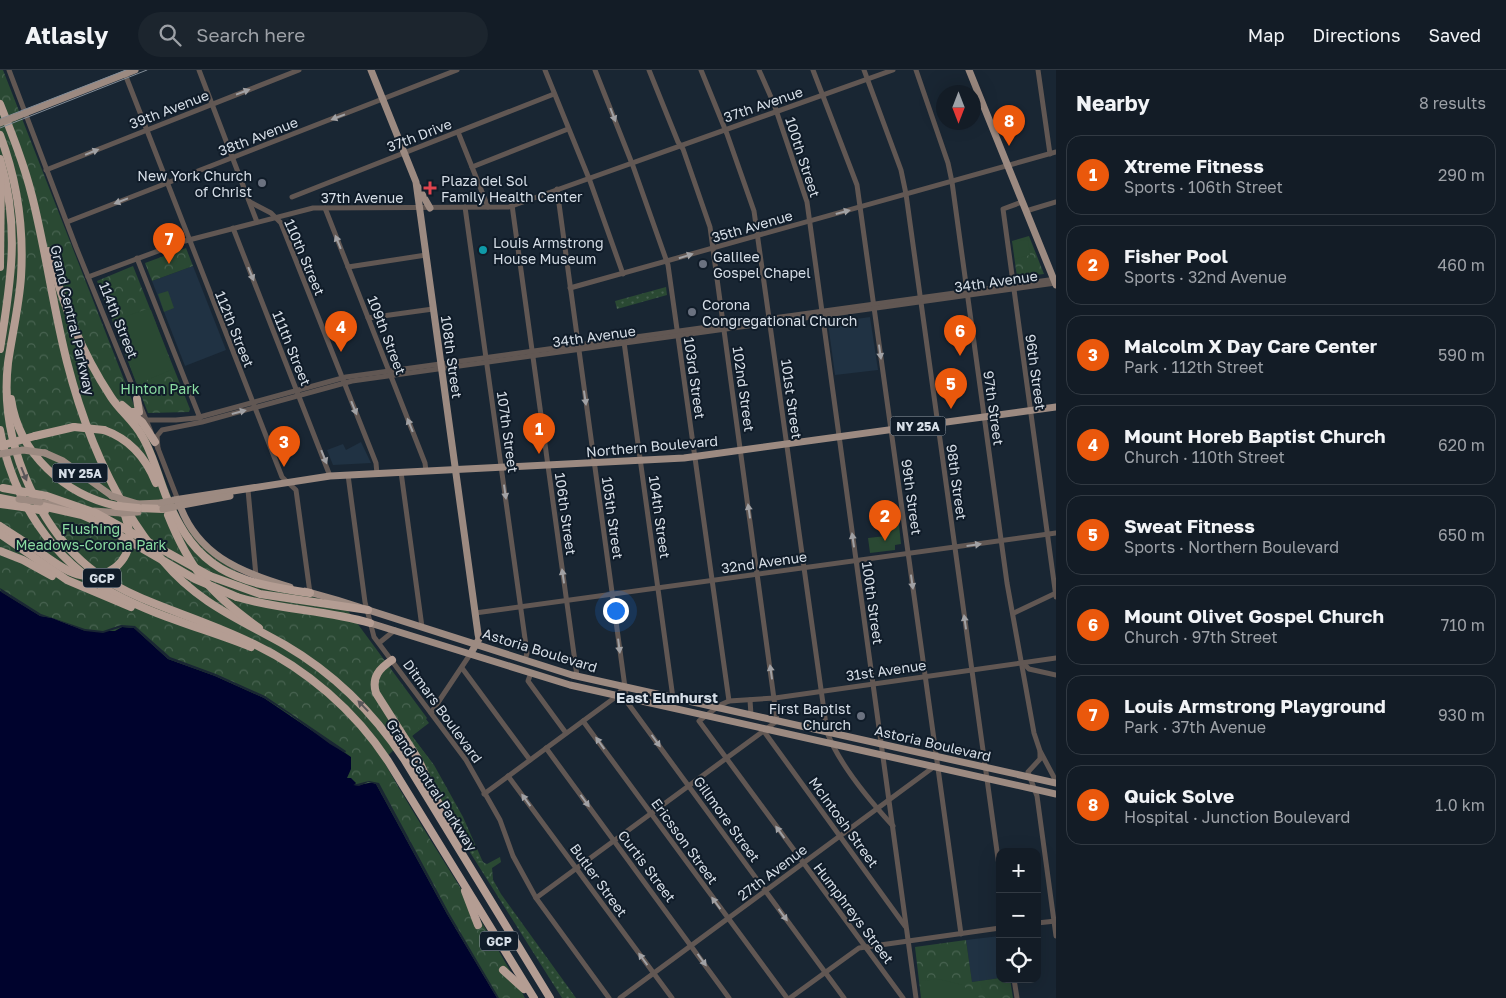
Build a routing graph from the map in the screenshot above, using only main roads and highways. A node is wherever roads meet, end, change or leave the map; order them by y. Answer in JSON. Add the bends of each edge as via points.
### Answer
{"nodes":[{"id":1,"x":135,"y":70,"type":"edge"},
{"id":2,"x":372,"y":70,"type":"edge"},
{"id":3,"x":969,"y":70,"type":"edge"},
{"id":4,"x":0,"y":104,"type":"edge"},
{"id":5,"x":0,"y":122,"type":"edge"},
{"id":6,"x":0,"y":135,"type":"edge"},
{"id":7,"x":0,"y":159,"type":"edge"},
{"id":8,"x":0,"y":169,"type":"edge"},
{"id":9,"x":416,"y":182,"type":"junction"},
{"id":10,"x":32,"y":194,"type":"junction"},
{"id":11,"x":430,"y":208,"type":"road end"},
{"id":12,"x":0,"y":252,"type":"edge"},
{"id":13,"x":0,"y":262,"type":"edge"},
{"id":14,"x":0,"y":267,"type":"edge"},
{"id":15,"x":1055,"y":282,"type":"edge"},
{"id":16,"x":0,"y":349,"type":"edge"},
{"id":17,"x":9,"y":357,"type":"junction"},
{"id":18,"x":106,"y":390,"type":"junction"},
{"id":19,"x":137,"y":399,"type":"road end"},
{"id":20,"x":1056,"y":407,"type":"edge"},
{"id":21,"x":129,"y":411,"type":"junction"},
{"id":22,"x":136,"y":417,"type":"junction"},
{"id":23,"x":146,"y":420,"type":"road end"},
{"id":24,"x":0,"y":430,"type":"edge"},
{"id":25,"x":104,"y":430,"type":"junction"},
{"id":26,"x":0,"y":444,"type":"edge"},
{"id":27,"x":157,"y":446,"type":"road end"},
{"id":28,"x":0,"y":454,"type":"edge"},
{"id":29,"x":455,"y":470,"type":"junction"},
{"id":30,"x":14,"y":479,"type":"junction"},
{"id":31,"x":162,"y":484,"type":"junction"},
{"id":32,"x":114,"y":485,"type":"junction"},
{"id":33,"x":2,"y":488,"type":"edge"},
{"id":34,"x":0,"y":498,"type":"edge"},
{"id":35,"x":21,"y":503,"type":"junction"},
{"id":36,"x":176,"y":503,"type":"junction"},
{"id":37,"x":0,"y":504,"type":"edge"},
{"id":38,"x":42,"y":506,"type":"junction"},
{"id":39,"x":162,"y":506,"type":"joint"},
{"id":40,"x":138,"y":508,"type":"junction"},
{"id":41,"x":119,"y":509,"type":"junction"},
{"id":42,"x":0,"y":526,"type":"edge"},
{"id":43,"x":0,"y":534,"type":"edge"},
{"id":44,"x":0,"y":551,"type":"edge"},
{"id":45,"x":256,"y":576,"type":"joint"},
{"id":46,"x":310,"y":593,"type":"junction"},
{"id":47,"x":112,"y":600,"type":"junction"},
{"id":48,"x":368,"y":610,"type":"junction"},
{"id":49,"x":370,"y":623,"type":"joint"},
{"id":50,"x":188,"y":625,"type":"junction"},
{"id":51,"x":284,"y":644,"type":"junction"},
{"id":52,"x":476,"y":644,"type":"junction"},
{"id":53,"x":471,"y":653,"type":"junction"},
{"id":54,"x":392,"y":660,"type":"road end"},
{"id":55,"x":324,"y":690,"type":"junction"},
{"id":56,"x":829,"y":738,"type":"junction"},
{"id":57,"x":936,"y":764,"type":"junction"},
{"id":58,"x":1056,"y":782,"type":"edge"},
{"id":59,"x":1056,"y":794,"type":"edge"},
{"id":60,"x":458,"y":848,"type":"junction"},
{"id":61,"x":464,"y":884,"type":"junction"},
{"id":62,"x":478,"y":925,"type":"dead end"},
{"id":63,"x":503,"y":970,"type":"dead end"},
{"id":64,"x":534,"y":998,"type":"edge"},
{"id":65,"x":550,"y":998,"type":"edge"}],
"edges":[{"from":1,"to":5,"type":"main road","bridge":true},
{"from":2,"to":9,"type":"main road","name":"108th Street"},
{"from":3,"to":15,"type":"main road"},
{"from":4,"to":10,"type":"highway","name":"Grand Central Parkway","number":"GCP"},
{"from":6,"to":17,"type":"highway","name":"Grand Central Parkway","number":"GCP","via":[[16,189],[22,240],[20,292]]},
{"from":7,"to":16,"type":"highway","via":[[10,201],[13,245],[11,282]]},
{"from":8,"to":13,"type":"highway"},
{"from":9,"to":11,"type":"main road"},
{"from":9,"to":29,"type":"main road","name":"108th Street"},
{"from":10,"to":18,"type":"highway","via":[[70,322]]},
{"from":10,"to":32,"type":"highway","name":"Grand Central Parkway","number":"GCP","via":[[70,375],[89,431]]},
{"from":12,"to":13,"type":"highway"},
{"from":13,"to":14,"type":"highway"},
{"from":17,"to":41,"type":"highway","via":[[14,415],[37,458],[71,488]]},
{"from":17,"to":55,"type":"highway","name":"Grand Central Parkway","number":"GCP","one_way":true,"via":[[8,409],[18,460],[43,514],[72,552],[119,589],[259,646]]},
{"from":18,"to":21,"type":"highway"},
{"from":18,"to":31,"type":"highway","via":[[145,439]]},
{"from":19,"to":21,"type":"highway","via":[[138,412]]},
{"from":20,"to":29,"type":"main road","name":"Northern Boulevard","number":"NY 25A","via":[[695,456]]},
{"from":21,"to":22,"type":"highway"},
{"from":22,"to":23,"type":"highway"},
{"from":22,"to":27,"type":"highway"},
{"from":24,"to":30,"type":"highway","name":"Grand Central Parkway","number":"GCP"},
{"from":25,"to":26,"type":"highway","bridge":true,"via":[[74,427]]},
{"from":25,"to":31,"type":"highway","via":[[126,438],[139,448]]},
{"from":25,"to":51,"type":"highway","via":[[126,441],[147,463],[183,549],[206,584],[225,604]]},
{"from":26,"to":30,"type":"highway"},
{"from":28,"to":40,"type":"main road","number":"NY 25A","bridge":true,"via":[[23,450],[45,453],[66,463],[112,496]]},
{"from":29,"to":36,"type":"main road","name":"Northern Boulevard","number":"NY 25A","via":[[330,476]]},
{"from":29,"to":52,"type":"main road","name":"108th Street","via":[[479,639]]},
{"from":30,"to":50,"type":"highway","name":"Grand Central Parkway","number":"GCP","via":[[42,531],[78,569],[114,594]]},
{"from":31,"to":46,"type":"highway","via":[[185,536],[214,565],[250,582]]},
{"from":32,"to":42,"type":"highway","bridge":true,"via":[[130,536],[126,555],[116,567],[101,575],[80,576],[66,571]]},
{"from":32,"to":51,"type":"highway","name":"Grand Central Parkway","number":"GCP","via":[[148,542],[180,579],[221,612]]},
{"from":33,"to":48,"type":"highway","bridge":true,"via":[[47,496],[96,513],[210,576],[260,594]]},
{"from":34,"to":35,"type":"highway"},
{"from":35,"to":37,"type":"highway"},
{"from":35,"to":38,"type":"highway","bridge":true},
{"from":36,"to":39,"type":"main road","name":"Northern Boulevard","bridge":true},
{"from":36,"to":45,"type":"main road","name":"114th Street","via":[[186,521],[215,555]]},
{"from":38,"to":41,"type":"main road","via":[[97,512]]},
{"from":38,"to":49,"type":"highway","bridge":true,"via":[[118,533],[202,582],[237,596],[268,605],[335,613]]},
{"from":39,"to":40,"type":"highway"},
{"from":40,"to":41,"type":"highway","bridge":true},
{"from":43,"to":47,"type":"highway","via":[[67,580]]},
{"from":44,"to":47,"type":"highway"},
{"from":45,"to":46,"type":"main road","name":"Astoria Boulevard"},
{"from":46,"to":48,"type":"main road","name":"Astoria Boulevard"},
{"from":47,"to":50,"type":"highway"},
{"from":48,"to":52,"type":"main road","name":"Astoria Boulevard"},
{"from":49,"to":53,"type":"main road","name":"Astoria Boulevard"},
{"from":50,"to":55,"type":"highway","name":"Grand Central Parkway","number":"GCP","via":[[263,653]]},
{"from":60,"to":51,"type":"highway","name":"Grand Central Parkway","number":"GCP","one_way":true,"via":[[378,723],[335,681]]},
{"from":52,"to":53,"type":"main road","name":"108th Street"},
{"from":52,"to":56,"type":"main road","name":"Astoria Boulevard","via":[[577,676],[718,706]]},
{"from":53,"to":56,"type":"main road","name":"Astoria Boulevard","via":[[564,684],[626,700],[763,730]]},
{"from":54,"to":60,"type":"highway","via":[[378,673],[374,683],[376,693],[418,759]]},
{"from":55,"to":61,"type":"highway","name":"Grand Central Parkway","number":"GCP","via":[[356,720],[384,754]]},
{"from":56,"to":57,"type":"main road","name":"Astoria Boulevard","via":[[850,748]]},
{"from":56,"to":57,"type":"main road","name":"Astoria Boulevard","via":[[882,744]]},
{"from":57,"to":58,"type":"main road","name":"Astoria Boulevard","via":[[985,768]]},
{"from":57,"to":59,"type":"main road","name":"Astoria Boulevard"},
{"from":60,"to":65,"type":"highway","name":"Grand Central Parkway","number":"GCP"},
{"from":61,"to":62,"type":"highway"},
{"from":61,"to":64,"type":"highway","name":"Grand Central Parkway","number":"GCP"},
{"from":63,"to":64,"type":"highway"}]}
